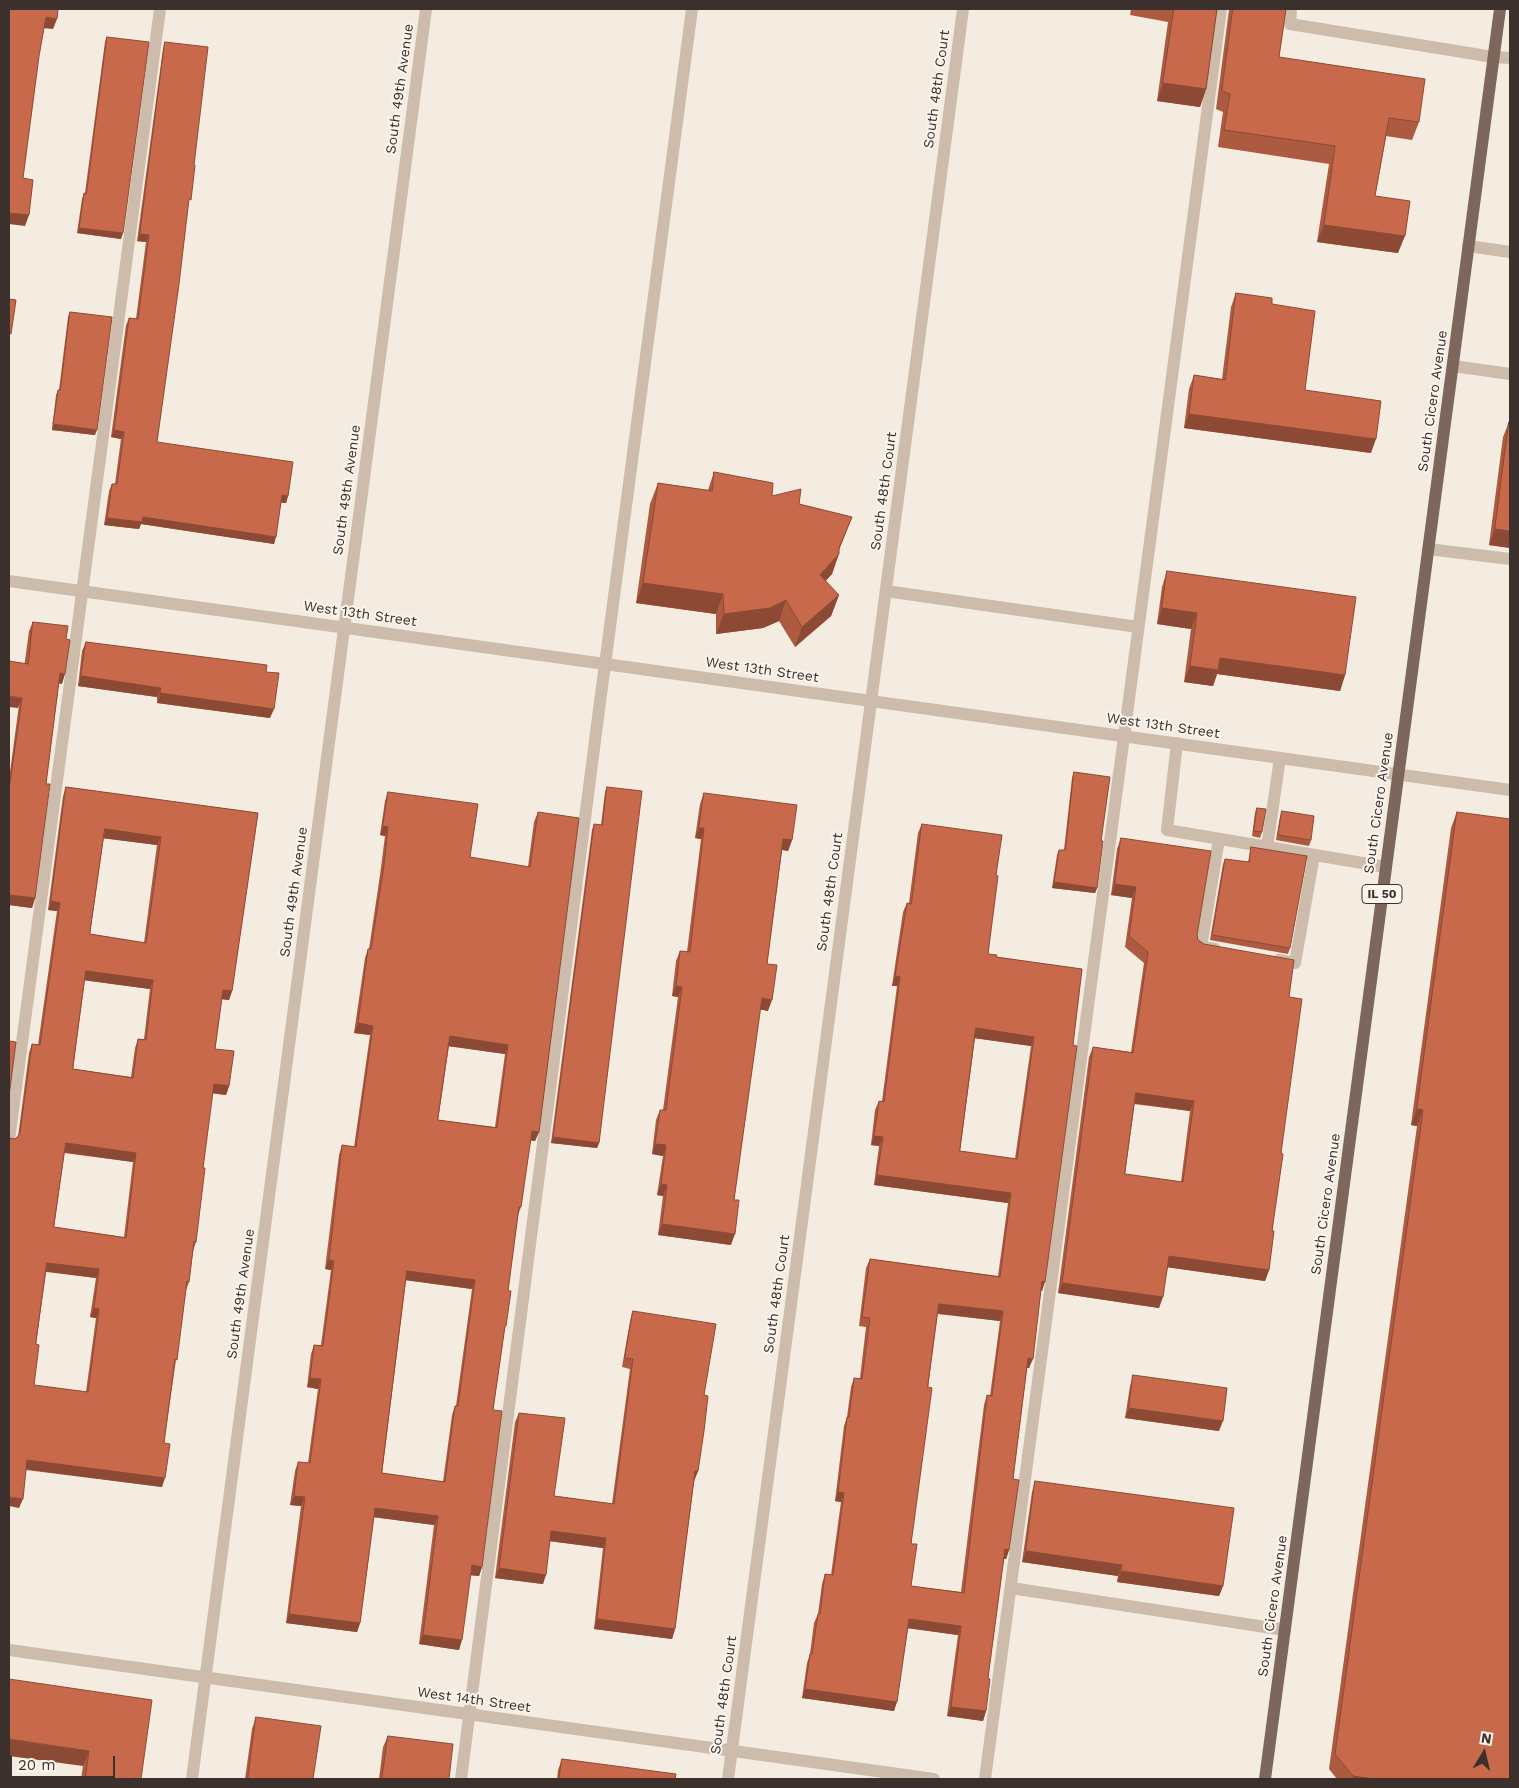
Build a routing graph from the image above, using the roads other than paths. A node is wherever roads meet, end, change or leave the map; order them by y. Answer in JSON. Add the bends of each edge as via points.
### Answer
{"nodes":[{"id":1,"x":160,"y":9,"type":"edge"},
{"id":2,"x":426,"y":9,"type":"edge"},
{"id":3,"x":692,"y":9,"type":"edge"},
{"id":4,"x":963,"y":9,"type":"edge"},
{"id":5,"x":1221,"y":9,"type":"edge"},
{"id":6,"x":1292,"y":9,"type":"edge"},
{"id":7,"x":1500,"y":9,"type":"edge"},
{"id":8,"x":1493,"y":57,"type":"junction"},
{"id":9,"x":1510,"y":58,"type":"edge"},
{"id":10,"x":1468,"y":246,"type":"junction"},
{"id":11,"x":1510,"y":252,"type":"edge"},
{"id":12,"x":1452,"y":366,"type":"junction"},
{"id":13,"x":1510,"y":374,"type":"edge"},
{"id":14,"x":1428,"y":549,"type":"junction"},
{"id":15,"x":1510,"y":558,"type":"edge"},
{"id":16,"x":9,"y":581,"type":"edge"},
{"id":17,"x":82,"y":591,"type":"junction"},
{"id":18,"x":886,"y":591,"type":"junction"},
{"id":19,"x":1138,"y":627,"type":"junction"},
{"id":20,"x":344,"y":628,"type":"junction"},
{"id":21,"x":606,"y":664,"type":"junction"},
{"id":22,"x":871,"y":700,"type":"junction"},
{"id":23,"x":1124,"y":736,"type":"junction"},
{"id":24,"x":1177,"y":743,"type":"junction"},
{"id":25,"x":1280,"y":758,"type":"junction"},
{"id":26,"x":1398,"y":774,"type":"junction"},
{"id":27,"x":1510,"y":790,"type":"edge"},
{"id":28,"x":1219,"y":839,"type":"junction"},
{"id":29,"x":1267,"y":846,"type":"junction"},
{"id":30,"x":1314,"y":855,"type":"junction"},
{"id":31,"x":1386,"y":867,"type":"junction"},
{"id":32,"x":1230,"y":951,"type":"edge"},
{"id":33,"x":1267,"y":958,"type":"edge"},
{"id":34,"x":9,"y":1140,"type":"edge"},
{"id":35,"x":1011,"y":1588,"type":"junction"},
{"id":36,"x":1285,"y":1630,"type":"junction"},
{"id":37,"x":9,"y":1650,"type":"edge"},
{"id":38,"x":205,"y":1678,"type":"junction"},
{"id":39,"x":470,"y":1715,"type":"junction"},
{"id":40,"x":732,"y":1752,"type":"junction"},
{"id":41,"x":192,"y":1779,"type":"edge"},
{"id":42,"x":462,"y":1779,"type":"edge"},
{"id":43,"x":728,"y":1779,"type":"edge"},
{"id":44,"x":934,"y":1779,"type":"edge"},
{"id":45,"x":986,"y":1779,"type":"edge"},
{"id":46,"x":1265,"y":1779,"type":"edge"}],
"edges":[{"from":1,"to":17,"type":"street"},
{"from":2,"to":20,"type":"street","name":"South 49th Avenue"},
{"from":3,"to":21,"type":"street"},
{"from":4,"to":18,"type":"street","name":"South 48th Court"},
{"from":5,"to":19,"type":"street"},
{"from":6,"to":8,"type":"street","via":[[1290,24]]},
{"from":7,"to":8,"type":"main road","name":"South Cicero Avenue","number":"IL 50"},
{"from":8,"to":9,"type":"street"},
{"from":8,"to":10,"type":"main road","name":"South Cicero Avenue","number":"IL 50"},
{"from":10,"to":11,"type":"street"},
{"from":10,"to":12,"type":"main road","name":"South Cicero Avenue","number":"IL 50"},
{"from":12,"to":13,"type":"street"},
{"from":12,"to":14,"type":"main road","name":"South Cicero Avenue","number":"IL 50"},
{"from":14,"to":15,"type":"street"},
{"from":14,"to":26,"type":"main road","name":"South Cicero Avenue","number":"IL 50"},
{"from":16,"to":17,"type":"street","name":"West 13th Street"},
{"from":17,"to":20,"type":"street","name":"West 13th Street"},
{"from":17,"to":34,"type":"street"},
{"from":18,"to":19,"type":"street"},
{"from":18,"to":22,"type":"street","name":"South 48th Court"},
{"from":19,"to":23,"type":"street"},
{"from":20,"to":21,"type":"street","name":"West 13th Street"},
{"from":20,"to":38,"type":"street","name":"South 49th Avenue"},
{"from":21,"to":22,"type":"street","name":"West 13th Street"},
{"from":21,"to":39,"type":"street"},
{"from":22,"to":23,"type":"street","name":"West 13th Street"},
{"from":22,"to":40,"type":"street","name":"South 48th Court"},
{"from":23,"to":24,"type":"street","name":"West 13th Street"},
{"from":23,"to":35,"type":"street"},
{"from":24,"to":25,"type":"street","name":"West 13th Street"},
{"from":24,"to":28,"type":"street","via":[[1167,830]]},
{"from":25,"to":26,"type":"street","name":"West 13th Street"},
{"from":25,"to":29,"type":"street"},
{"from":26,"to":27,"type":"street","name":"West 13th Street"},
{"from":26,"to":31,"type":"main road","name":"South Cicero Avenue","number":"IL 50"},
{"from":28,"to":29,"type":"street"},
{"from":28,"to":32,"type":"street","via":[[1201,946]]},
{"from":29,"to":30,"type":"street"},
{"from":30,"to":31,"type":"street"},
{"from":30,"to":33,"type":"street","via":[[1295,963]]},
{"from":31,"to":36,"type":"main road","name":"South Cicero Avenue","number":"IL 50"},
{"from":35,"to":36,"type":"street"},
{"from":35,"to":45,"type":"street"},
{"from":36,"to":46,"type":"main road","name":"South Cicero Avenue","number":"IL 50"},
{"from":37,"to":38,"type":"street","name":"West 14th Street"},
{"from":38,"to":39,"type":"street","name":"West 14th Street"},
{"from":38,"to":41,"type":"street","name":"South 49th Avenue"},
{"from":39,"to":40,"type":"street","name":"West 14th Street"},
{"from":39,"to":42,"type":"street"},
{"from":40,"to":43,"type":"street","name":"South 48th Court"},
{"from":40,"to":44,"type":"street","name":"West 14th Street"}]}
